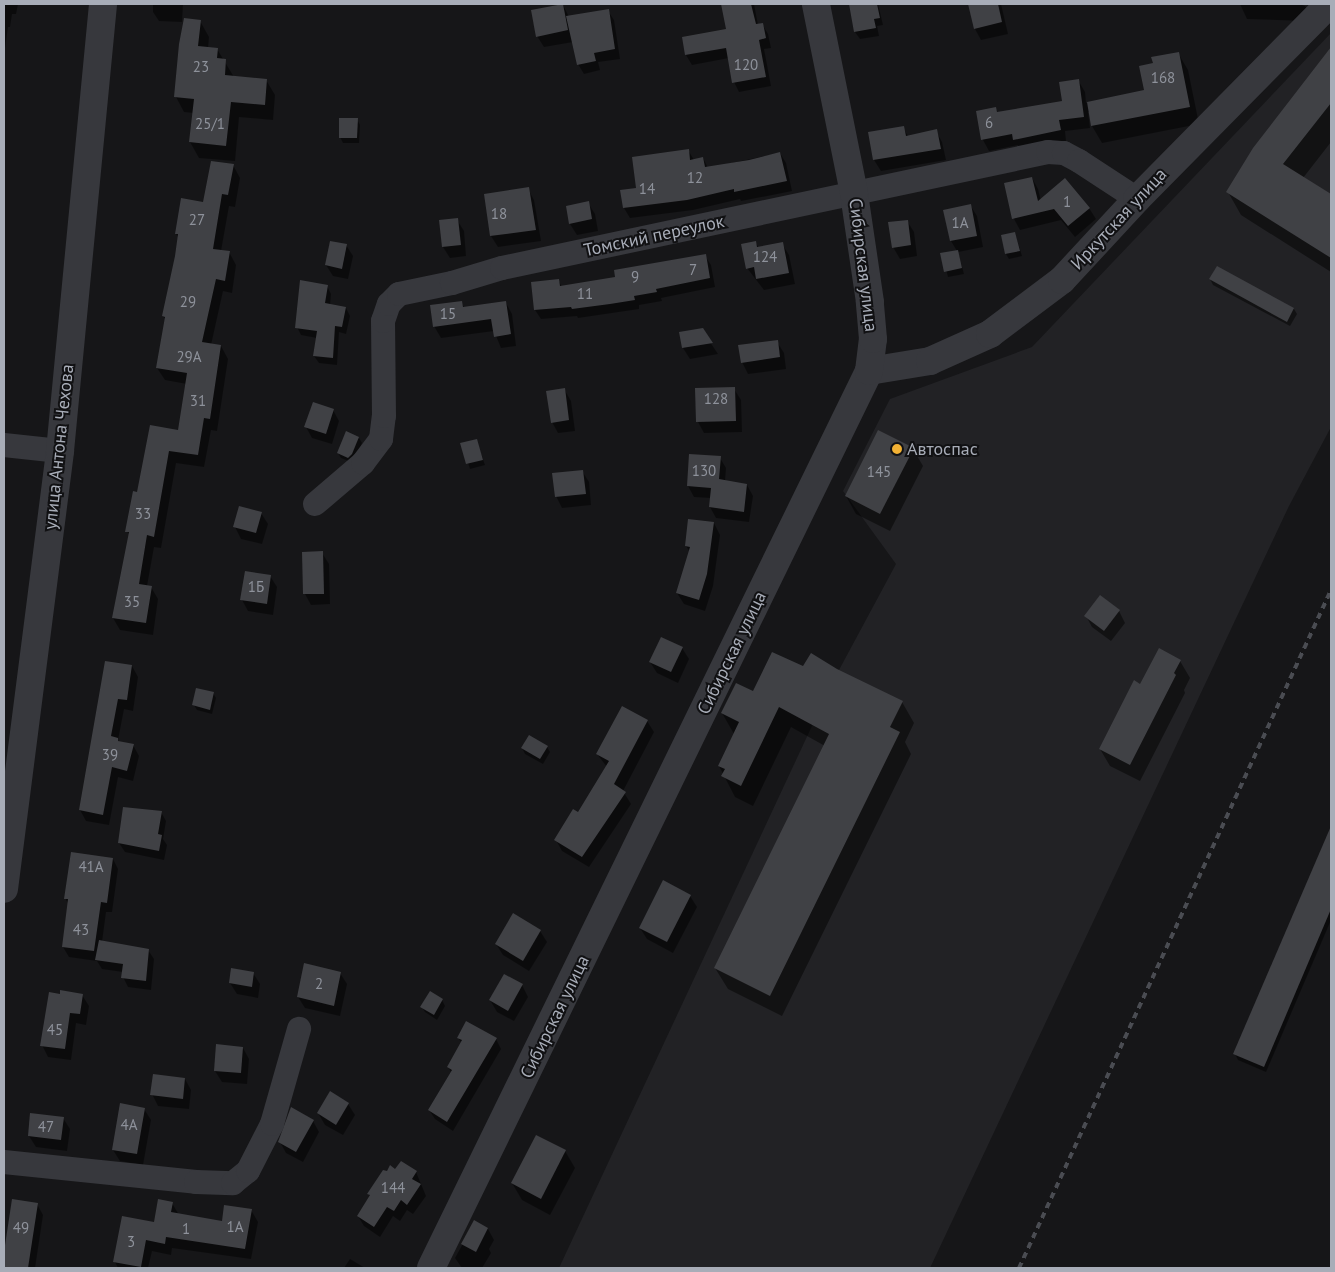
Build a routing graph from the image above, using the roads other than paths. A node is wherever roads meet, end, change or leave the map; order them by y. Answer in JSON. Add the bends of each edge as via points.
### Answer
{"nodes":[{"id":1,"x":103,"y":4,"type":"edge"},
{"id":2,"x":816,"y":4,"type":"edge"},
{"id":3,"x":1329,"y":4,"type":"edge"},
{"id":4,"x":854,"y":193,"type":"junction"},
{"id":5,"x":1137,"y":199,"type":"junction"},
{"id":6,"x":869,"y":371,"type":"junction"},
{"id":7,"x":4,"y":445,"type":"edge"},
{"id":8,"x":60,"y":451,"type":"junction"},
{"id":9,"x":315,"y":504,"type":"dead end"},
{"id":10,"x":4,"y":889,"type":"edge"},
{"id":11,"x":299,"y":1029,"type":"dead end"},
{"id":12,"x":4,"y":1162,"type":"edge"},
{"id":13,"x":431,"y":1268,"type":"edge"}],
"edges":[{"from":1,"to":8,"type":"street","name":"улица Антона Чехова"},
{"from":2,"to":4,"type":"street","name":"Сибирская улица"},
{"from":3,"to":5,"type":"street","name":"Иркутская улица"},
{"from":4,"to":5,"type":"street","name":"Томский переулок","via":[[1048,152],[1064,153]]},
{"from":4,"to":6,"type":"street","name":"Сибирская улица","via":[[870,302],[873,339]]},
{"from":4,"to":9,"type":"street","name":"Томский переулок","via":[[502,268],[399,294],[389,304],[383,321],[384,416],[381,439],[363,463]]},
{"from":5,"to":6,"type":"street","name":"Иркутская улица","via":[[1062,280],[990,334],[930,361]]},
{"from":6,"to":13,"type":"street","name":"Сибирская улица"},
{"from":7,"to":8,"type":"street"},
{"from":8,"to":10,"type":"street","name":"улица Антона Чехова"},
{"from":11,"to":12,"type":"street","via":[[272,1124],[248,1171],[232,1183]]}]}
